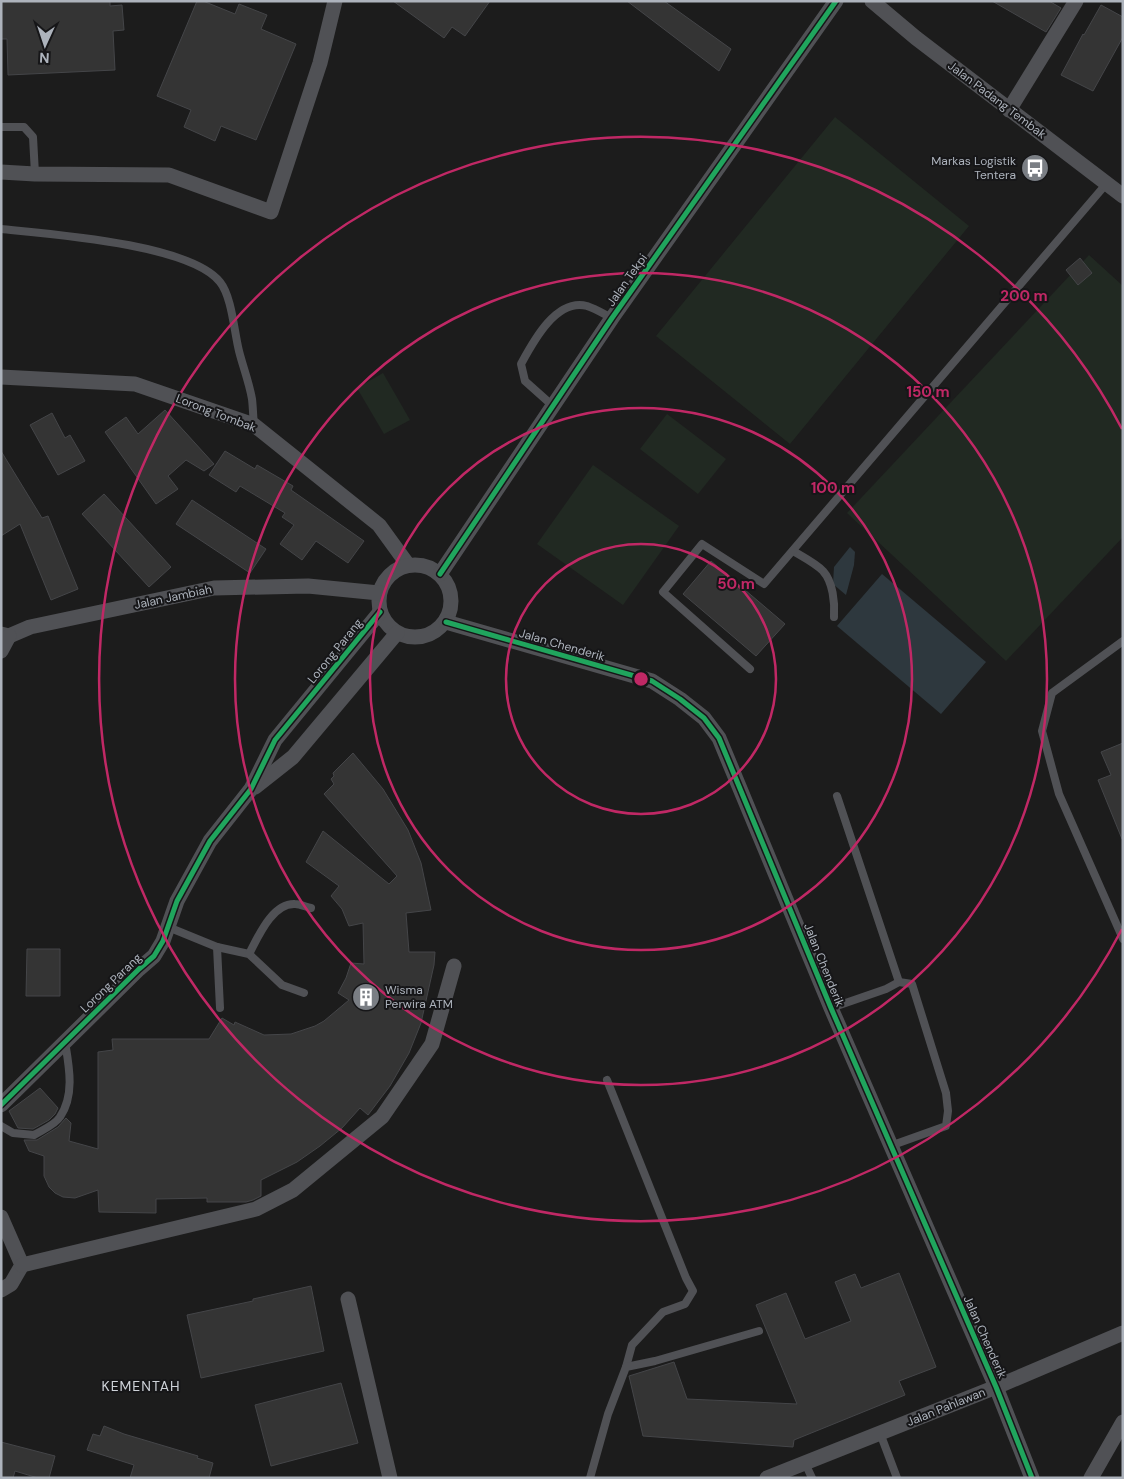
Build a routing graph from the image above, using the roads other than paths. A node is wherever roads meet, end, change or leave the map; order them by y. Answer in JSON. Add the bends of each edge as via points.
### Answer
{"nodes":[{"id":1,"x":335,"y":1,"type":"edge"},
{"id":2,"x":836,"y":1,"type":"edge"},
{"id":3,"x":872,"y":1,"type":"edge"},
{"id":4,"x":1076,"y":1,"type":"edge"},
{"id":5,"x":1009,"y":110,"type":"junction"},
{"id":6,"x":1,"y":128,"type":"edge"},
{"id":7,"x":1,"y":172,"type":"edge"},
{"id":8,"x":35,"y":174,"type":"junction"},
{"id":9,"x":1107,"y":183,"type":"junction"},
{"id":10,"x":1123,"y":196,"type":"edge"},
{"id":11,"x":1,"y":229,"type":"edge"},
{"id":12,"x":612,"y":318,"type":"junction"},
{"id":13,"x":1,"y":377,"type":"edge"},
{"id":14,"x":553,"y":406,"type":"junction"},
{"id":15,"x":254,"y":425,"type":"junction"},
{"id":16,"x":793,"y":551,"type":"junction"},
{"id":17,"x":408,"y":565,"type":"junction"},
{"id":18,"x":440,"y":574,"type":"junction"},
{"id":19,"x":380,"y":594,"type":"junction"},
{"id":20,"x":380,"y":612,"type":"junction"},
{"id":21,"x":834,"y":617,"type":"dead end"},
{"id":22,"x":446,"y":622,"type":"junction"},
{"id":23,"x":397,"y":633,"type":"junction"},
{"id":24,"x":5,"y":635,"type":"edge"},
{"id":25,"x":1123,"y":641,"type":"edge"},
{"id":26,"x":1,"y":651,"type":"edge"},
{"id":27,"x":750,"y":669,"type":"dead end"},
{"id":28,"x":251,"y":790,"type":"junction"},
{"id":29,"x":838,"y":796,"type":"dead end"},
{"id":30,"x":310,"y":908,"type":"dead end"},
{"id":31,"x":168,"y":927,"type":"junction"},
{"id":32,"x":1123,"y":939,"type":"edge"},
{"id":33,"x":217,"y":948,"type":"junction"},
{"id":34,"x":249,"y":954,"type":"junction"},
{"id":35,"x":454,"y":966,"type":"dead end"},
{"id":36,"x":899,"y":982,"type":"junction"},
{"id":37,"x":304,"y":992,"type":"dead end"},
{"id":38,"x":220,"y":1008,"type":"dead end"},
{"id":39,"x":831,"y":1008,"type":"junction"},
{"id":40,"x":65,"y":1042,"type":"junction"},
{"id":41,"x":607,"y":1080,"type":"dead end"},
{"id":42,"x":1,"y":1105,"type":"edge"},
{"id":43,"x":1,"y":1126,"type":"edge"},
{"id":44,"x":890,"y":1146,"type":"junction"},
{"id":45,"x":1,"y":1217,"type":"edge"},
{"id":46,"x":22,"y":1265,"type":"junction"},
{"id":47,"x":1,"y":1290,"type":"edge"},
{"id":48,"x":348,"y":1298,"type":"dead end"},
{"id":49,"x":758,"y":1330,"type":"dead end"},
{"id":50,"x":1120,"y":1336,"type":"edge"},
{"id":51,"x":626,"y":1367,"type":"junction"},
{"id":52,"x":996,"y":1387,"type":"junction"},
{"id":53,"x":1123,"y":1422,"type":"edge"},
{"id":54,"x":880,"y":1433,"type":"junction"},
{"id":55,"x":805,"y":1463,"type":"junction"},
{"id":56,"x":390,"y":1478,"type":"edge"},
{"id":57,"x":590,"y":1478,"type":"edge"},
{"id":58,"x":767,"y":1478,"type":"edge"},
{"id":59,"x":812,"y":1478,"type":"edge"},
{"id":60,"x":897,"y":1478,"type":"edge"},
{"id":61,"x":1032,"y":1478,"type":"edge"},
{"id":62,"x":1091,"y":1478,"type":"edge"}],
"edges":[{"from":1,"to":8,"type":"street","via":[[320,63],[271,212],[169,175]]},
{"from":2,"to":12,"type":"street","name":"Jalan Tekpi"},
{"from":3,"to":5,"type":"street","name":"Jalan Padang Tembak"},
{"from":4,"to":5,"type":"street"},
{"from":5,"to":9,"type":"street","name":"Jalan Padang Tembak"},
{"from":6,"to":8,"type":"lane","via":[[24,127],[33,137]]},
{"from":7,"to":8,"type":"street"},
{"from":9,"to":10,"type":"street","name":"Jalan Padang Tembak"},
{"from":9,"to":16,"type":"lane"},
{"from":11,"to":15,"type":"lane","via":[[130,245],[180,258],[204,269],[225,290],[252,399]]},
{"from":12,"to":14,"type":"street","name":"Jalan Tekpi"},
{"from":12,"to":14,"type":"lane","via":[[586,306],[567,307],[555,315],[532,343],[521,364],[525,381]]},
{"from":13,"to":15,"type":"street","name":"Lorong Tombak","via":[[135,384]]},
{"from":14,"to":18,"type":"street","name":"Jalan Tekpi"},
{"from":15,"to":17,"type":"street","name":"Lorong Tombak","via":[[379,525]]},
{"from":16,"to":21,"type":"lane","via":[[824,572],[833,594]]},
{"from":16,"to":27,"type":"lane","via":[[764,584],[702,544],[662,592]]},
{"from":17,"to":18,"type":"street","via":[[420,565]]},
{"from":17,"to":19,"type":"street","via":[[390,575]]},
{"from":18,"to":22,"type":"street","via":[[451,592],[452,602]]},
{"from":19,"to":20,"type":"street"},
{"from":19,"to":24,"type":"street","name":"Jalan Jambiah","via":[[308,586],[214,588]]},
{"from":20,"to":23,"type":"street"},
{"from":20,"to":28,"type":"street","name":"Lorong Parang","via":[[275,740]]},
{"from":22,"to":23,"type":"street","via":[[428,636],[412,637]]},
{"from":22,"to":39,"type":"street","name":"Jalan Chenderik","via":[[652,681],[704,718],[719,738]]},
{"from":23,"to":28,"type":"street","name":"Lorong Parang","via":[[293,757]]},
{"from":24,"to":26,"type":"street"},
{"from":25,"to":32,"type":"lane","via":[[1052,693],[1042,731],[1059,794]]},
{"from":28,"to":31,"type":"street","name":"Lorong Parang","via":[[210,841],[177,901]]},
{"from":29,"to":36,"type":"lane"},
{"from":30,"to":34,"type":"lane","via":[[295,904],[280,908],[265,923]]},
{"from":31,"to":33,"type":"lane"},
{"from":31,"to":40,"type":"street","name":"Lorong Parang","via":[[154,956]]},
{"from":33,"to":34,"type":"lane"},
{"from":33,"to":38,"type":"lane"},
{"from":34,"to":37,"type":"lane","via":[[282,985]]},
{"from":35,"to":46,"type":"street","via":[[432,1044],[382,1117],[293,1190],[256,1209]]},
{"from":36,"to":39,"type":"lane"},
{"from":36,"to":44,"type":"lane","via":[[912,984],[946,1093],[948,1111],[946,1126]]},
{"from":39,"to":44,"type":"street","name":"Jalan Chenderik"},
{"from":40,"to":42,"type":"street","name":"Lorong Parang"},
{"from":40,"to":43,"type":"lane","via":[[70,1074],[68,1098],[59,1118],[34,1135],[13,1133]]},
{"from":41,"to":51,"type":"lane","via":[[693,1291],[685,1304],[662,1312],[632,1345]]},
{"from":44,"to":52,"type":"street","name":"Jalan Chenderik"},
{"from":45,"to":46,"type":"street"},
{"from":46,"to":47,"type":"street","via":[[12,1284]]},
{"from":48,"to":56,"type":"street"},
{"from":49,"to":51,"type":"lane"},
{"from":50,"to":52,"type":"street","name":"Jalan Pahlawan"},
{"from":51,"to":57,"type":"lane","via":[[608,1414]]},
{"from":52,"to":54,"type":"street","name":"Jalan Pahlawan"},
{"from":52,"to":61,"type":"street","name":"Jalan Chenderik"},
{"from":53,"to":62,"type":"street"},
{"from":54,"to":55,"type":"street","name":"Jalan Pahlawan"},
{"from":54,"to":60,"type":"lane"},
{"from":55,"to":58,"type":"street","name":"Jalan Pahlawan"},
{"from":55,"to":59,"type":"lane"}]}
